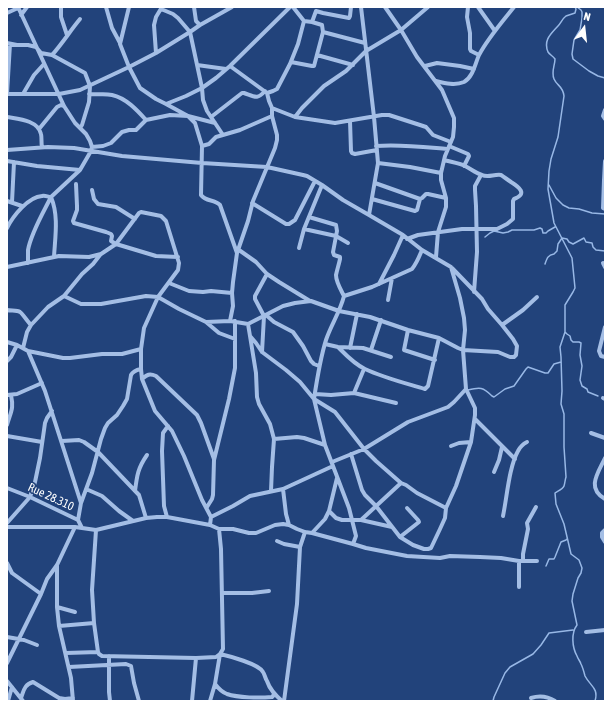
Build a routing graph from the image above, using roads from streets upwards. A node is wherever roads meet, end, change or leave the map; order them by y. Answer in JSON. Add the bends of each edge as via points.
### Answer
{"nodes":[{"id":1,"x":18,"y":7,"type":"edge"},
{"id":2,"x":27,"y":7,"type":"edge"},
{"id":3,"x":61,"y":7,"type":"edge"},
{"id":4,"x":106,"y":7,"type":"edge"},
{"id":5,"x":129,"y":7,"type":"edge"},
{"id":6,"x":194,"y":7,"type":"edge"},
{"id":7,"x":232,"y":7,"type":"edge"},
{"id":8,"x":290,"y":7,"type":"edge"},
{"id":9,"x":293,"y":7,"type":"edge"},
{"id":10,"x":351,"y":7,"type":"edge"},
{"id":11,"x":361,"y":7,"type":"edge"},
{"id":12,"x":385,"y":7,"type":"edge"},
{"id":13,"x":428,"y":7,"type":"edge"},
{"id":14,"x":468,"y":7,"type":"edge"},
{"id":15,"x":478,"y":7,"type":"edge"},
{"id":16,"x":514,"y":7,"type":"edge"},
{"id":17,"x":162,"y":8,"type":"edge"},
{"id":18,"x":7,"y":13,"type":"edge"},
{"id":19,"x":21,"y":15,"type":"junction"},
{"id":20,"x":80,"y":19,"type":"dead end"},
{"id":21,"x":304,"y":22,"type":"junction"},
{"id":22,"x":312,"y":22,"type":"junction"},
{"id":23,"x":200,"y":25,"type":"junction"},
{"id":24,"x":401,"y":30,"type":"junction"},
{"id":25,"x":495,"y":31,"type":"junction"},
{"id":26,"x":190,"y":32,"type":"junction"},
{"id":27,"x":323,"y":32,"type":"junction"},
{"id":28,"x":68,"y":35,"type":"junction"},
{"id":29,"x":365,"y":43,"type":"junction"},
{"id":30,"x":8,"y":44,"type":"edge"},
{"id":31,"x":120,"y":44,"type":"junction"},
{"id":32,"x":36,"y":47,"type":"junction"},
{"id":33,"x":366,"y":51,"type":"junction"},
{"id":34,"x":156,"y":53,"type":"junction"},
{"id":35,"x":317,"y":55,"type":"junction"},
{"id":36,"x":479,"y":55,"type":"junction"},
{"id":37,"x":52,"y":56,"type":"junction"},
{"id":38,"x":291,"y":62,"type":"junction"},
{"id":39,"x":44,"y":64,"type":"junction"},
{"id":40,"x":197,"y":65,"type":"junction"},
{"id":41,"x":353,"y":65,"type":"junction"},
{"id":42,"x":425,"y":66,"type":"junction"},
{"id":43,"x":129,"y":67,"type":"junction"},
{"id":44,"x":228,"y":68,"type":"junction"},
{"id":45,"x":474,"y":69,"type":"junction"},
{"id":46,"x":436,"y":81,"type":"junction"},
{"id":47,"x":90,"y":86,"type":"junction"},
{"id":48,"x":202,"y":88,"type":"junction"},
{"id":49,"x":266,"y":92,"type":"junction"},
{"id":50,"x":23,"y":94,"type":"junction"},
{"id":51,"x":59,"y":94,"type":"junction"},
{"id":52,"x":89,"y":94,"type":"junction"},
{"id":53,"x":166,"y":104,"type":"junction"},
{"id":54,"x":64,"y":106,"type":"junction"},
{"id":55,"x":272,"y":108,"type":"junction"},
{"id":56,"x":605,"y":110,"type":"edge"},
{"id":57,"x":188,"y":116,"type":"junction"},
{"id":58,"x":272,"y":116,"type":"junction"},
{"id":59,"x":7,"y":117,"type":"edge"},
{"id":60,"x":210,"y":117,"type":"junction"},
{"id":61,"x":295,"y":117,"type":"junction"},
{"id":62,"x":374,"y":117,"type":"junction"},
{"id":63,"x":605,"y":119,"type":"edge"},
{"id":64,"x":146,"y":120,"type":"junction"},
{"id":65,"x":350,"y":121,"type":"junction"},
{"id":66,"x":215,"y":123,"type":"junction"},
{"id":67,"x":80,"y":128,"type":"junction"},
{"id":68,"x":39,"y":129,"type":"junction"},
{"id":69,"x":223,"y":135,"type":"junction"},
{"id":70,"x":202,"y":146,"type":"junction"},
{"id":71,"x":449,"y":146,"type":"junction"},
{"id":72,"x":42,"y":147,"type":"junction"},
{"id":73,"x":376,"y":148,"type":"junction"},
{"id":74,"x":92,"y":149,"type":"junction"},
{"id":75,"x":7,"y":150,"type":"edge"},
{"id":76,"x":605,"y":157,"type":"edge"},
{"id":77,"x":444,"y":160,"type":"junction"},
{"id":78,"x":7,"y":161,"type":"edge"},
{"id":79,"x":605,"y":161,"type":"edge"},
{"id":80,"x":14,"y":162,"type":"junction"},
{"id":81,"x":202,"y":163,"type":"junction"},
{"id":82,"x":378,"y":163,"type":"junction"},
{"id":83,"x":464,"y":166,"type":"junction"},
{"id":84,"x":267,"y":167,"type":"junction"},
{"id":85,"x":80,"y":170,"type":"junction"},
{"id":86,"x":441,"y":173,"type":"junction"},
{"id":87,"x":481,"y":175,"type":"junction"},
{"id":88,"x":315,"y":181,"type":"junction"},
{"id":89,"x":375,"y":183,"type":"junction"},
{"id":90,"x":76,"y":184,"type":"dead end"},
{"id":91,"x":322,"y":185,"type":"junction"},
{"id":92,"x":92,"y":190,"type":"dead end"},
{"id":93,"x":51,"y":198,"type":"junction"},
{"id":94,"x":446,"y":198,"type":"junction"},
{"id":95,"x":372,"y":199,"type":"junction"},
{"id":96,"x":420,"y":199,"type":"junction"},
{"id":97,"x":7,"y":201,"type":"edge"},
{"id":98,"x":12,"y":202,"type":"junction"},
{"id":99,"x":252,"y":203,"type":"junction"},
{"id":100,"x":22,"y":206,"type":"junction"},
{"id":101,"x":605,"y":209,"type":"edge"},
{"id":102,"x":369,"y":215,"type":"junction"},
{"id":103,"x":309,"y":217,"type":"junction"},
{"id":104,"x":135,"y":219,"type":"junction"},
{"id":105,"x":7,"y":226,"type":"edge"},
{"id":106,"x":304,"y":229,"type":"junction"},
{"id":107,"x":476,"y":229,"type":"junction"},
{"id":108,"x":438,"y":232,"type":"junction"},
{"id":109,"x":402,"y":235,"type":"junction"},
{"id":110,"x":336,"y":236,"type":"junction"},
{"id":111,"x":407,"y":239,"type":"junction"},
{"id":112,"x":348,"y":243,"type":"dead end"},
{"id":113,"x":116,"y":244,"type":"junction"},
{"id":114,"x":299,"y":248,"type":"dead end"},
{"id":115,"x":422,"y":250,"type":"junction"},
{"id":116,"x":238,"y":252,"type":"junction"},
{"id":117,"x":100,"y":254,"type":"junction"},
{"id":118,"x":54,"y":257,"type":"junction"},
{"id":119,"x":178,"y":257,"type":"junction"},
{"id":120,"x":436,"y":257,"type":"junction"},
{"id":121,"x":28,"y":263,"type":"junction"},
{"id":122,"x":7,"y":267,"type":"edge"},
{"id":123,"x":451,"y":267,"type":"junction"},
{"id":124,"x":267,"y":274,"type":"junction"},
{"id":125,"x":392,"y":278,"type":"junction"},
{"id":126,"x":168,"y":283,"type":"junction"},
{"id":127,"x":378,"y":284,"type":"junction"},
{"id":128,"x":232,"y":292,"type":"junction"},
{"id":129,"x":474,"y":292,"type":"junction"},
{"id":130,"x":64,"y":296,"type":"junction"},
{"id":131,"x":344,"y":296,"type":"junction"},
{"id":132,"x":158,"y":297,"type":"junction"},
{"id":133,"x":537,"y":297,"type":"dead end"},
{"id":134,"x":388,"y":300,"type":"dead end"},
{"id":135,"x":311,"y":301,"type":"junction"},
{"id":136,"x":7,"y":310,"type":"edge"},
{"id":137,"x":339,"y":312,"type":"junction"},
{"id":138,"x":357,"y":314,"type":"junction"},
{"id":139,"x":265,"y":316,"type":"junction"},
{"id":140,"x":381,"y":320,"type":"junction"},
{"id":141,"x":230,"y":321,"type":"junction"},
{"id":142,"x":235,"y":321,"type":"junction"},
{"id":143,"x":206,"y":322,"type":"junction"},
{"id":144,"x":248,"y":324,"type":"junction"},
{"id":145,"x":31,"y":325,"type":"junction"},
{"id":146,"x":502,"y":325,"type":"junction"},
{"id":147,"x":605,"y":326,"type":"edge"},
{"id":148,"x":408,"y":330,"type":"junction"},
{"id":149,"x":250,"y":336,"type":"junction"},
{"id":150,"x":439,"y":338,"type":"junction"},
{"id":151,"x":235,"y":340,"type":"junction"},
{"id":152,"x":7,"y":342,"type":"edge"},
{"id":153,"x":325,"y":344,"type":"junction"},
{"id":154,"x":17,"y":345,"type":"junction"},
{"id":155,"x":338,"y":347,"type":"junction"},
{"id":156,"x":23,"y":348,"type":"junction"},
{"id":157,"x":350,"y":348,"type":"junction"},
{"id":158,"x":141,"y":349,"type":"junction"},
{"id":159,"x":371,"y":350,"type":"junction"},
{"id":160,"x":463,"y":350,"type":"junction"},
{"id":161,"x":28,"y":351,"type":"junction"},
{"id":162,"x":262,"y":352,"type":"junction"},
{"id":163,"x":391,"y":357,"type":"dead end"},
{"id":164,"x":605,"y":357,"type":"edge"},
{"id":165,"x":435,"y":360,"type":"junction"},
{"id":166,"x":7,"y":361,"type":"edge"},
{"id":167,"x":319,"y":366,"type":"junction"},
{"id":168,"x":141,"y":369,"type":"junction"},
{"id":169,"x":364,"y":369,"type":"junction"},
{"id":170,"x":142,"y":379,"type":"junction"},
{"id":171,"x":42,"y":384,"type":"junction"},
{"id":172,"x":466,"y":389,"type":"junction"},
{"id":173,"x":354,"y":393,"type":"junction"},
{"id":174,"x":9,"y":395,"type":"edge"},
{"id":175,"x":315,"y":396,"type":"junction"},
{"id":176,"x":396,"y":403,"type":"dead end"},
{"id":177,"x":52,"y":411,"type":"junction"},
{"id":178,"x":475,"y":420,"type":"junction"},
{"id":179,"x":7,"y":425,"type":"edge"},
{"id":180,"x":168,"y":426,"type":"junction"},
{"id":181,"x":591,"y":433,"type":"dead end"},
{"id":182,"x":7,"y":436,"type":"edge"},
{"id":183,"x":605,"y":438,"type":"edge"},
{"id":184,"x":274,"y":439,"type":"junction"},
{"id":185,"x":42,"y":442,"type":"junction"},
{"id":186,"x":62,"y":442,"type":"junction"},
{"id":187,"x":471,"y":442,"type":"junction"},
{"id":188,"x":527,"y":442,"type":"dead end"},
{"id":189,"x":325,"y":445,"type":"junction"},
{"id":190,"x":451,"y":446,"type":"dead end"},
{"id":191,"x":502,"y":447,"type":"junction"},
{"id":192,"x":364,"y":449,"type":"junction"},
{"id":193,"x":98,"y":452,"type":"junction"},
{"id":194,"x":351,"y":454,"type":"junction"},
{"id":195,"x":147,"y":455,"type":"dead end"},
{"id":196,"x":605,"y":458,"type":"edge"},
{"id":197,"x":214,"y":460,"type":"junction"},
{"id":198,"x":515,"y":460,"type":"junction"},
{"id":199,"x":332,"y":464,"type":"junction"},
{"id":200,"x":494,"y":472,"type":"dead end"},
{"id":201,"x":337,"y":478,"type":"junction"},
{"id":202,"x":401,"y":483,"type":"junction"},
{"id":203,"x":7,"y":488,"type":"edge"},
{"id":204,"x":86,"y":489,"type":"junction"},
{"id":205,"x":282,"y":489,"type":"junction"},
{"id":206,"x":135,"y":491,"type":"junction"},
{"id":207,"x":271,"y":491,"type":"junction"},
{"id":208,"x":30,"y":497,"type":"junction"},
{"id":209,"x":605,"y":499,"type":"edge"},
{"id":210,"x":81,"y":503,"type":"junction"},
{"id":211,"x":376,"y":506,"type":"junction"},
{"id":212,"x":536,"y":507,"type":"dead end"},
{"id":213,"x":207,"y":508,"type":"junction"},
{"id":214,"x":408,"y":508,"type":"dead end"},
{"id":215,"x":446,"y":508,"type":"junction"},
{"id":216,"x":329,"y":511,"type":"junction"},
{"id":217,"x":168,"y":516,"type":"junction"},
{"id":218,"x":504,"y":516,"type":"dead end"},
{"id":219,"x":211,"y":517,"type":"junction"},
{"id":220,"x":146,"y":518,"type":"junction"},
{"id":221,"x":78,"y":520,"type":"junction"},
{"id":222,"x":352,"y":520,"type":"junction"},
{"id":223,"x":361,"y":520,"type":"junction"},
{"id":224,"x":133,"y":521,"type":"junction"},
{"id":225,"x":7,"y":523,"type":"edge"},
{"id":226,"x":210,"y":525,"type":"junction"},
{"id":227,"x":289,"y":526,"type":"junction"},
{"id":228,"x":7,"y":527,"type":"edge"},
{"id":229,"x":76,"y":527,"type":"junction"},
{"id":230,"x":392,"y":527,"type":"junction"},
{"id":231,"x":82,"y":528,"type":"junction"},
{"id":232,"x":219,"y":529,"type":"junction"},
{"id":233,"x":96,"y":530,"type":"junction"},
{"id":234,"x":605,"y":530,"type":"edge"},
{"id":235,"x":305,"y":532,"type":"junction"},
{"id":236,"x":312,"y":533,"type":"junction"},
{"id":237,"x":400,"y":537,"type":"junction"},
{"id":238,"x":277,"y":541,"type":"dead end"},
{"id":239,"x":605,"y":542,"type":"edge"},
{"id":240,"x":353,"y":544,"type":"junction"},
{"id":241,"x":300,"y":547,"type":"junction"},
{"id":242,"x":521,"y":561,"type":"junction"},
{"id":243,"x":536,"y":561,"type":"dead end"},
{"id":244,"x":7,"y":563,"type":"edge"},
{"id":245,"x":57,"y":564,"type":"junction"},
{"id":246,"x":519,"y":587,"type":"dead end"},
{"id":247,"x":269,"y":590,"type":"dead end"},
{"id":248,"x":222,"y":593,"type":"junction"},
{"id":249,"x":41,"y":594,"type":"junction"},
{"id":250,"x":57,"y":607,"type":"junction"},
{"id":251,"x":76,"y":612,"type":"dead end"},
{"id":252,"x":94,"y":623,"type":"junction"},
{"id":253,"x":59,"y":626,"type":"junction"},
{"id":254,"x":605,"y":630,"type":"edge"},
{"id":255,"x":586,"y":632,"type":"dead end"},
{"id":256,"x":7,"y":637,"type":"edge"},
{"id":257,"x":18,"y":639,"type":"junction"},
{"id":258,"x":37,"y":645,"type":"dead end"},
{"id":259,"x":98,"y":652,"type":"junction"},
{"id":260,"x":66,"y":653,"type":"junction"},
{"id":261,"x":220,"y":654,"type":"junction"},
{"id":262,"x":109,"y":656,"type":"junction"},
{"id":263,"x":196,"y":658,"type":"junction"},
{"id":264,"x":7,"y":663,"type":"edge"},
{"id":265,"x":109,"y":665,"type":"junction"},
{"id":266,"x":69,"y":667,"type":"junction"},
{"id":267,"x":7,"y":681,"type":"edge"},
{"id":268,"x":215,"y":684,"type":"junction"},
{"id":269,"x":12,"y":688,"type":"junction"},
{"id":270,"x":274,"y":694,"type":"junction"},
{"id":271,"x":531,"y":698,"type":"dead end"},
{"id":272,"x":73,"y":699,"type":"edge"},
{"id":273,"x":238,"y":699,"type":"edge"},
{"id":274,"x":22,"y":700,"type":"edge"},
{"id":275,"x":8,"y":701,"type":"edge"},
{"id":276,"x":110,"y":701,"type":"edge"},
{"id":277,"x":139,"y":701,"type":"edge"},
{"id":278,"x":192,"y":701,"type":"edge"},
{"id":279,"x":210,"y":701,"type":"edge"},
{"id":280,"x":283,"y":701,"type":"edge"},
{"id":281,"x":555,"y":701,"type":"edge"}],
"edges":[{"from":1,"to":18,"type":"street"},
{"from":1,"to":19,"type":"street"},
{"from":2,"to":19,"type":"street"},
{"from":3,"to":28,"type":"street","via":[[61,17]]},
{"from":4,"to":31,"type":"street"},
{"from":5,"to":31,"type":"street"},
{"from":6,"to":23,"type":"street","via":[[196,21]]},
{"from":7,"to":23,"type":"street"},
{"from":8,"to":44,"type":"street"},
{"from":9,"to":21,"type":"street"},
{"from":10,"to":22,"type":"street","via":[[349,18],[316,11]]},
{"from":11,"to":29,"type":"street"},
{"from":12,"to":24,"type":"street"},
{"from":13,"to":24,"type":"street"},
{"from":14,"to":36,"type":"street","via":[[470,49]]},
{"from":15,"to":25,"type":"street"},
{"from":16,"to":25,"type":"street"},
{"from":17,"to":26,"type":"street","via":[[178,18]]},
{"from":17,"to":34,"type":"street","via":[[154,25]]},
{"from":19,"to":32,"type":"street"},
{"from":20,"to":28,"type":"street"},
{"from":21,"to":22,"type":"street"},
{"from":21,"to":38,"type":"street"},
{"from":22,"to":27,"type":"street","via":[[322,26]]},
{"from":23,"to":26,"type":"street"},
{"from":24,"to":33,"type":"street"},
{"from":24,"to":42,"type":"street"},
{"from":25,"to":36,"type":"street"},
{"from":26,"to":34,"type":"street"},
{"from":26,"to":40,"type":"street"},
{"from":27,"to":29,"type":"street"},
{"from":27,"to":35,"type":"street"},
{"from":28,"to":37,"type":"street"},
{"from":29,"to":33,"type":"street"},
{"from":30,"to":32,"type":"street"},
{"from":30,"to":50,"type":"street","via":[[7,94]]},
{"from":31,"to":43,"type":"street"},
{"from":32,"to":37,"type":"street","via":[[41,53]]},
{"from":32,"to":39,"type":"street"},
{"from":33,"to":41,"type":"street"},
{"from":33,"to":62,"type":"street"},
{"from":34,"to":43,"type":"street"},
{"from":35,"to":38,"type":"street","via":[[312,66]]},
{"from":35,"to":41,"type":"street"},
{"from":36,"to":45,"type":"street"},
{"from":37,"to":47,"type":"street","via":[[85,73]]},
{"from":38,"to":49,"type":"street","via":[[277,89]]},
{"from":39,"to":50,"type":"street"},
{"from":39,"to":51,"type":"street"},
{"from":40,"to":44,"type":"street"},
{"from":40,"to":48,"type":"street"},
{"from":41,"to":61,"type":"street","via":[[324,86]]},
{"from":42,"to":45,"type":"street","via":[[436,63]]},
{"from":42,"to":46,"type":"street"},
{"from":43,"to":47,"type":"street"},
{"from":43,"to":53,"type":"street","via":[[140,88]]},
{"from":44,"to":48,"type":"street"},
{"from":44,"to":49,"type":"street"},
{"from":45,"to":46,"type":"street","via":[[464,82]]},
{"from":46,"to":71,"type":"street","via":[[454,118],[453,137]]},
{"from":47,"to":51,"type":"street"},
{"from":47,"to":52,"type":"street"},
{"from":48,"to":53,"type":"street"},
{"from":48,"to":60,"type":"street","via":[[203,100]]},
{"from":49,"to":55,"type":"street"},
{"from":49,"to":60,"type":"street","via":[[256,98],[242,93]]},
{"from":50,"to":51,"type":"street"},
{"from":51,"to":54,"type":"street"},
{"from":52,"to":64,"type":"street","via":[[114,95],[122,98]]},
{"from":52,"to":67,"type":"street","via":[[89,102]]},
{"from":53,"to":57,"type":"street"},
{"from":54,"to":67,"type":"street"},
{"from":54,"to":68,"type":"street","via":[[57,107]]},
{"from":55,"to":58,"type":"street"},
{"from":55,"to":61,"type":"street"},
{"from":56,"to":63,"type":"street"},
{"from":57,"to":64,"type":"street","via":[[170,115]]},
{"from":57,"to":66,"type":"street"},
{"from":57,"to":70,"type":"street","via":[[195,123]]},
{"from":58,"to":69,"type":"street"},
{"from":58,"to":84,"type":"street","via":[[277,140]]},
{"from":59,"to":68,"type":"street","via":[[32,123]]},
{"from":60,"to":66,"type":"street"},
{"from":61,"to":65,"type":"street","via":[[335,123]]},
{"from":62,"to":65,"type":"street"},
{"from":62,"to":71,"type":"street","via":[[389,115],[420,125]]},
{"from":62,"to":73,"type":"street"},
{"from":64,"to":74,"type":"street","via":[[136,130],[122,132],[111,143]]},
{"from":65,"to":73,"type":"street","via":[[350,151],[355,154]]},
{"from":66,"to":69,"type":"street"},
{"from":67,"to":74,"type":"street","via":[[90,140]]},
{"from":68,"to":72,"type":"street"},
{"from":69,"to":70,"type":"street"},
{"from":70,"to":81,"type":"street"},
{"from":71,"to":73,"type":"street","via":[[388,145]]},
{"from":71,"to":77,"type":"street"},
{"from":71,"to":83,"type":"street","via":[[468,154]]},
{"from":72,"to":74,"type":"street"},
{"from":72,"to":75,"type":"street"},
{"from":73,"to":82,"type":"street"},
{"from":74,"to":81,"type":"street","via":[[122,156]]},
{"from":74,"to":85,"type":"street"},
{"from":76,"to":79,"type":"street"},
{"from":77,"to":83,"type":"street"},
{"from":77,"to":86,"type":"street"},
{"from":78,"to":80,"type":"street"},
{"from":79,"to":101,"type":"street"},
{"from":80,"to":85,"type":"street"},
{"from":80,"to":98,"type":"street"},
{"from":81,"to":84,"type":"street"},
{"from":81,"to":116,"type":"street","via":[[201,195],[206,200],[215,201],[220,205]]},
{"from":82,"to":86,"type":"street"},
{"from":82,"to":89,"type":"street"},
{"from":83,"to":87,"type":"street"},
{"from":84,"to":88,"type":"street","via":[[303,175]]},
{"from":84,"to":99,"type":"street"},
{"from":85,"to":93,"type":"street"},
{"from":86,"to":94,"type":"street"},
{"from":87,"to":107,"type":"street","via":[[475,186]]},
{"from":87,"to":107,"type":"street","via":[[502,176],[520,188],[521,192],[519,197],[513,200],[512,221],[497,229]]},
{"from":88,"to":91,"type":"street"},
{"from":88,"to":99,"type":"street","via":[[295,220],[289,224]]},
{"from":89,"to":95,"type":"street"},
{"from":89,"to":96,"type":"street"},
{"from":90,"to":113,"type":"street","via":[[77,206],[72,221],[110,234],[111,241]]},
{"from":91,"to":102,"type":"street"},
{"from":91,"to":103,"type":"street"},
{"from":92,"to":104,"type":"street","via":[[98,204],[120,209]]},
{"from":93,"to":100,"type":"street","via":[[38,196]]},
{"from":93,"to":118,"type":"street","via":[[56,217]]},
{"from":93,"to":121,"type":"street","via":[[32,236]]},
{"from":94,"to":96,"type":"street","via":[[426,194]]},
{"from":94,"to":108,"type":"street","via":[[446,207]]},
{"from":95,"to":96,"type":"street","via":[[415,211]]},
{"from":95,"to":102,"type":"street"},
{"from":97,"to":98,"type":"street"},
{"from":98,"to":100,"type":"street"},
{"from":99,"to":116,"type":"street"},
{"from":100,"to":105,"type":"street"},
{"from":102,"to":109,"type":"street"},
{"from":103,"to":106,"type":"street"},
{"from":103,"to":110,"type":"street","via":[[336,225]]},
{"from":104,"to":113,"type":"street"},
{"from":104,"to":119,"type":"street","via":[[141,212],[161,216],[166,221]]},
{"from":106,"to":110,"type":"street"},
{"from":106,"to":114,"type":"street"},
{"from":107,"to":108,"type":"street"},
{"from":107,"to":129,"type":"street"},
{"from":108,"to":111,"type":"street"},
{"from":108,"to":120,"type":"street"},
{"from":109,"to":111,"type":"street"},
{"from":109,"to":127,"type":"street"},
{"from":110,"to":112,"type":"street"},
{"from":110,"to":131,"type":"street","via":[[333,252],[340,257],[336,277]]},
{"from":111,"to":115,"type":"street"},
{"from":113,"to":117,"type":"street"},
{"from":113,"to":119,"type":"street","via":[[156,256]]},
{"from":115,"to":120,"type":"street"},
{"from":115,"to":125,"type":"street","via":[[412,269]]},
{"from":116,"to":124,"type":"street","via":[[256,262]]},
{"from":116,"to":128,"type":"street"},
{"from":117,"to":118,"type":"street","via":[[89,257]]},
{"from":117,"to":130,"type":"street"},
{"from":118,"to":121,"type":"street"},
{"from":119,"to":126,"type":"street","via":[[178,270]]},
{"from":120,"to":123,"type":"street"},
{"from":121,"to":122,"type":"street"},
{"from":123,"to":129,"type":"street"},
{"from":123,"to":160,"type":"street","via":[[464,318]]},
{"from":124,"to":135,"type":"street"},
{"from":124,"to":139,"type":"street","via":[[255,296]]},
{"from":125,"to":127,"type":"street"},
{"from":125,"to":134,"type":"street"},
{"from":126,"to":128,"type":"street","via":[[189,291]]},
{"from":126,"to":132,"type":"street"},
{"from":127,"to":131,"type":"street"},
{"from":128,"to":141,"type":"street"},
{"from":129,"to":146,"type":"street"},
{"from":130,"to":132,"type":"street","via":[[81,304],[101,304],[146,296]]},
{"from":130,"to":145,"type":"street","via":[[48,307]]},
{"from":131,"to":137,"type":"street"},
{"from":132,"to":143,"type":"street"},
{"from":132,"to":158,"type":"street","via":[[144,328]]},
{"from":133,"to":146,"type":"street"},
{"from":135,"to":137,"type":"street"},
{"from":135,"to":139,"type":"street","via":[[283,306]]},
{"from":136,"to":145,"type":"street","via":[[19,311]]},
{"from":137,"to":138,"type":"street"},
{"from":137,"to":153,"type":"street"},
{"from":138,"to":140,"type":"street"},
{"from":138,"to":157,"type":"street"},
{"from":139,"to":144,"type":"street"},
{"from":139,"to":162,"type":"street"},
{"from":139,"to":167,"type":"street","via":[[293,332],[311,361]]},
{"from":140,"to":148,"type":"street"},
{"from":140,"to":159,"type":"street"},
{"from":141,"to":142,"type":"street"},
{"from":141,"to":143,"type":"street"},
{"from":142,"to":144,"type":"street"},
{"from":142,"to":151,"type":"street"},
{"from":143,"to":151,"type":"street","via":[[219,333]]},
{"from":144,"to":149,"type":"street"},
{"from":145,"to":156,"type":"street"},
{"from":146,"to":160,"type":"street","via":[[517,346],[514,357],[498,352]]},
{"from":147,"to":164,"type":"street","via":[[599,351],[601,356]]},
{"from":148,"to":150,"type":"street"},
{"from":148,"to":165,"type":"street","via":[[404,350]]},
{"from":149,"to":162,"type":"street"},
{"from":149,"to":184,"type":"street","via":[[257,397]]},
{"from":150,"to":160,"type":"street"},
{"from":150,"to":165,"type":"street"},
{"from":151,"to":197,"type":"street","via":[[235,368]]},
{"from":152,"to":154,"type":"street"},
{"from":153,"to":155,"type":"street"},
{"from":153,"to":167,"type":"street"},
{"from":154,"to":156,"type":"street"},
{"from":154,"to":166,"type":"street"},
{"from":155,"to":157,"type":"street"},
{"from":155,"to":169,"type":"street"},
{"from":156,"to":161,"type":"street"},
{"from":157,"to":159,"type":"street"},
{"from":158,"to":161,"type":"street","via":[[122,354],[70,358]]},
{"from":158,"to":168,"type":"street"},
{"from":159,"to":163,"type":"street"},
{"from":160,"to":172,"type":"street"},
{"from":161,"to":171,"type":"street"},
{"from":162,"to":175,"type":"street"},
{"from":165,"to":169,"type":"street","via":[[425,389]]},
{"from":167,"to":175,"type":"street"},
{"from":168,"to":170,"type":"street"},
{"from":168,"to":193,"type":"street","via":[[131,375],[127,399],[105,428]]},
{"from":169,"to":173,"type":"street"},
{"from":170,"to":180,"type":"street","via":[[155,411]]},
{"from":170,"to":197,"type":"street","via":[[151,374],[156,376],[197,415]]},
{"from":171,"to":174,"type":"street"},
{"from":171,"to":177,"type":"street"},
{"from":172,"to":178,"type":"street","via":[[475,408]]},
{"from":172,"to":192,"type":"street","via":[[451,405],[408,422]]},
{"from":173,"to":175,"type":"street"},
{"from":173,"to":176,"type":"street"},
{"from":174,"to":179,"type":"street","via":[[13,409]]},
{"from":175,"to":189,"type":"street"},
{"from":175,"to":192,"type":"street","via":[[335,412]]},
{"from":177,"to":185,"type":"street","via":[[47,418]]},
{"from":177,"to":186,"type":"street"},
{"from":178,"to":187,"type":"street"},
{"from":178,"to":191,"type":"street"},
{"from":180,"to":213,"type":"street"},
{"from":180,"to":217,"type":"street","via":[[163,434],[162,451],[164,506]]},
{"from":181,"to":183,"type":"street"},
{"from":182,"to":185,"type":"street"},
{"from":184,"to":189,"type":"street","via":[[297,437]]},
{"from":184,"to":207,"type":"street"},
{"from":185,"to":208,"type":"street"},
{"from":186,"to":193,"type":"street","via":[[79,440]]},
{"from":186,"to":210,"type":"street"},
{"from":187,"to":190,"type":"street"},
{"from":187,"to":215,"type":"street"},
{"from":188,"to":198,"type":"street","via":[[521,447]]},
{"from":189,"to":199,"type":"street"},
{"from":191,"to":198,"type":"street"},
{"from":191,"to":200,"type":"street"},
{"from":192,"to":194,"type":"street"},
{"from":192,"to":202,"type":"street"},
{"from":193,"to":204,"type":"street"},
{"from":193,"to":206,"type":"street"},
{"from":194,"to":199,"type":"street"},
{"from":194,"to":211,"type":"street","via":[[362,490]]},
{"from":195,"to":206,"type":"street","via":[[138,472]]},
{"from":196,"to":209,"type":"street","via":[[594,483],[597,493]]},
{"from":197,"to":213,"type":"street","via":[[213,495]]},
{"from":198,"to":218,"type":"street"},
{"from":199,"to":201,"type":"street"},
{"from":199,"to":205,"type":"street"},
{"from":201,"to":216,"type":"street"},
{"from":201,"to":222,"type":"street"},
{"from":202,"to":211,"type":"street"},
{"from":202,"to":215,"type":"street"},
{"from":203,"to":208,"type":"street","name":"Rue 28.310"},
{"from":204,"to":210,"type":"street"},
{"from":204,"to":224,"type":"street","via":[[102,496]]},
{"from":205,"to":207,"type":"street"},
{"from":205,"to":227,"type":"street"},
{"from":206,"to":220,"type":"street"},
{"from":207,"to":219,"type":"street","via":[[250,496]]},
{"from":208,"to":221,"type":"street","name":"Rue 28.310"},
{"from":208,"to":225,"type":"street"},
{"from":210,"to":221,"type":"street"},
{"from":211,"to":223,"type":"street"},
{"from":211,"to":230,"type":"street"},
{"from":212,"to":242,"type":"street","via":[[527,523]]},
{"from":213,"to":219,"type":"street"},
{"from":214,"to":237,"type":"street","via":[[418,522]]},
{"from":215,"to":237,"type":"street","via":[[445,518],[430,548],[424,549],[413,545]]},
{"from":216,"to":222,"type":"street","via":[[336,518]]},
{"from":216,"to":236,"type":"street"},
{"from":217,"to":220,"type":"street"},
{"from":217,"to":226,"type":"street"},
{"from":219,"to":226,"type":"street"},
{"from":220,"to":224,"type":"street"},
{"from":221,"to":231,"type":"street","name":"Rue 28.310"},
{"from":222,"to":223,"type":"street"},
{"from":222,"to":240,"type":"street","via":[[356,536]]},
{"from":223,"to":230,"type":"street"},
{"from":224,"to":233,"type":"street"},
{"from":226,"to":232,"type":"street"},
{"from":227,"to":232,"type":"street","via":[[275,524],[256,533]]},
{"from":227,"to":235,"type":"street"},
{"from":228,"to":229,"type":"street"},
{"from":229,"to":231,"type":"street"},
{"from":229,"to":245,"type":"street"},
{"from":230,"to":237,"type":"street"},
{"from":231,"to":233,"type":"street"},
{"from":232,"to":248,"type":"street"},
{"from":233,"to":252,"type":"street","via":[[92,590]]},
{"from":234,"to":239,"type":"street","via":[[602,537]]},
{"from":235,"to":236,"type":"street"},
{"from":235,"to":241,"type":"street"},
{"from":236,"to":240,"type":"street"},
{"from":238,"to":241,"type":"street"},
{"from":240,"to":242,"type":"street","via":[[407,556],[480,556]]},
{"from":241,"to":280,"type":"street","via":[[297,604]]},
{"from":242,"to":243,"type":"street"},
{"from":242,"to":246,"type":"street","via":[[518,567]]},
{"from":244,"to":249,"type":"street","via":[[12,573]]},
{"from":245,"to":249,"type":"street"},
{"from":245,"to":250,"type":"street"},
{"from":247,"to":248,"type":"street"},
{"from":248,"to":261,"type":"street","via":[[223,649]]},
{"from":249,"to":257,"type":"street"},
{"from":250,"to":251,"type":"street"},
{"from":250,"to":253,"type":"street"},
{"from":252,"to":253,"type":"street"},
{"from":252,"to":259,"type":"street"},
{"from":253,"to":260,"type":"street"},
{"from":254,"to":255,"type":"street"},
{"from":256,"to":257,"type":"street"},
{"from":257,"to":258,"type":"street"},
{"from":257,"to":264,"type":"street"},
{"from":259,"to":260,"type":"street"},
{"from":259,"to":262,"type":"street","via":[[102,656]]},
{"from":260,"to":266,"type":"street"},
{"from":261,"to":263,"type":"street","via":[[216,657]]},
{"from":261,"to":268,"type":"street"},
{"from":261,"to":270,"type":"street","via":[[263,670]]},
{"from":262,"to":263,"type":"street"},
{"from":262,"to":265,"type":"street"},
{"from":263,"to":278,"type":"street"},
{"from":265,"to":266,"type":"street"},
{"from":265,"to":276,"type":"street"},
{"from":265,"to":277,"type":"street","via":[[131,666]]},
{"from":266,"to":272,"type":"street"},
{"from":267,"to":269,"type":"street"},
{"from":268,"to":273,"type":"street","via":[[221,691]]},
{"from":268,"to":279,"type":"street"},
{"from":269,"to":274,"type":"street"},
{"from":269,"to":275,"type":"street"},
{"from":270,"to":273,"type":"street","via":[[272,697]]},
{"from":270,"to":280,"type":"street"},
{"from":271,"to":281,"type":"street","via":[[543,696]]},
{"from":272,"to":274,"type":"street","via":[[59,698],[33,682],[25,686]]}]}
